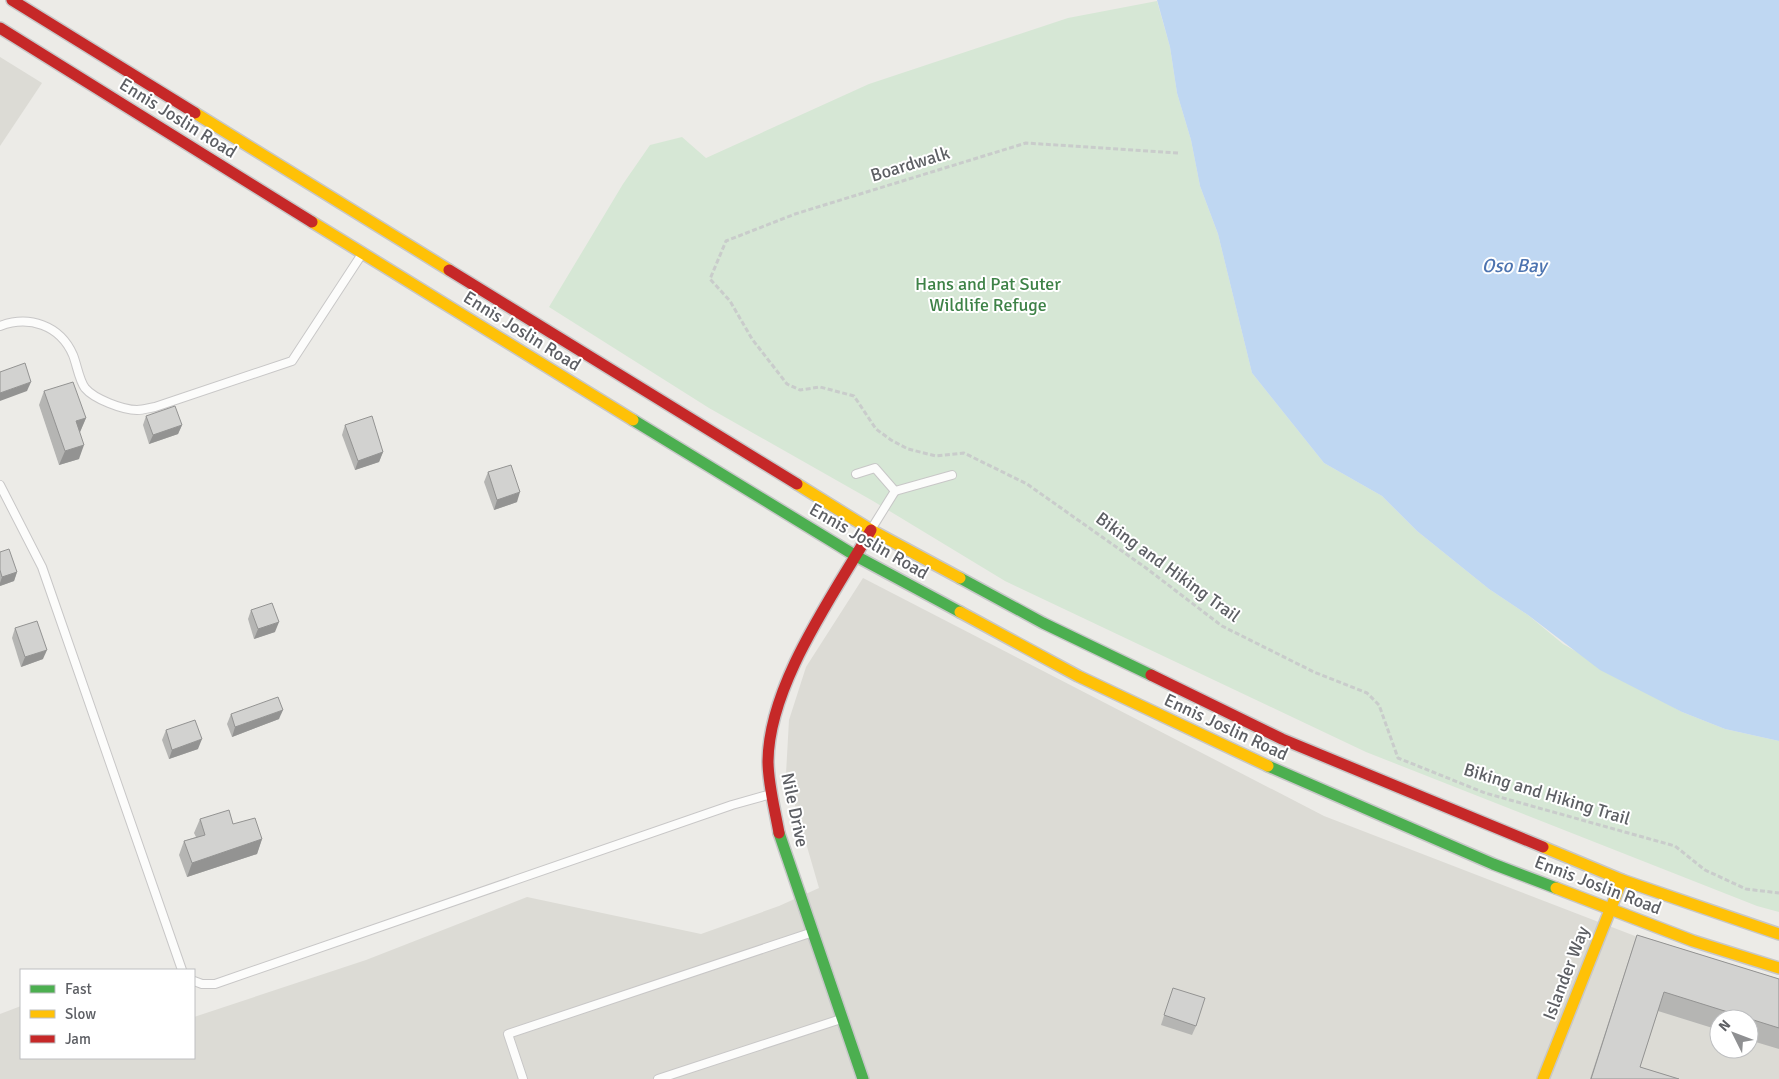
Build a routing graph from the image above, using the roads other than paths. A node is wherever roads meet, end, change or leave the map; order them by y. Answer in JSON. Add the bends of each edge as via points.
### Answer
{"nodes":[{"id":1,"x":16,"y":3,"type":"edge"},
{"id":2,"x":3,"y":30,"type":"edge"},
{"id":3,"x":371,"y":240,"type":"junction"},
{"id":4,"x":0,"y":326,"type":"edge"},
{"id":5,"x":856,"y":474,"type":"dead end"},
{"id":6,"x":952,"y":475,"type":"dead end"},
{"id":7,"x":0,"y":485,"type":"edge"},
{"id":8,"x":895,"y":491,"type":"junction"},
{"id":9,"x":871,"y":530,"type":"junction"},
{"id":10,"x":856,"y":556,"type":"junction"},
{"id":11,"x":771,"y":794,"type":"junction"},
{"id":12,"x":1622,"y":880,"type":"junction"},
{"id":13,"x":1610,"y":909,"type":"junction"},
{"id":14,"x":813,"y":932,"type":"junction"},
{"id":15,"x":1779,"y":934,"type":"edge"},
{"id":16,"x":1779,"y":968,"type":"edge"},
{"id":17,"x":182,"y":969,"type":"edge"},
{"id":18,"x":195,"y":981,"type":"edge"},
{"id":19,"x":843,"y":1018,"type":"junction"},
{"id":20,"x":523,"y":1079,"type":"edge"},
{"id":21,"x":658,"y":1079,"type":"edge"},
{"id":22,"x":864,"y":1079,"type":"edge"},
{"id":23,"x":1543,"y":1079,"type":"edge"}],
"edges":[{"from":1,"to":3,"type":"main road","name":"Ennis Joslin Road"},
{"from":2,"to":3,"type":"main road","name":"Ennis Joslin Road"},
{"from":3,"to":4,"type":"lane","via":[[292,361],[156,407],[136,410],[100,400],[84,387],[72,353],[63,339],[49,327],[31,321]]},
{"from":3,"to":9,"type":"main road","name":"Ennis Joslin Road"},
{"from":3,"to":10,"type":"main road","name":"Ennis Joslin Road"},
{"from":5,"to":8,"type":"lane","via":[[875,468]]},
{"from":6,"to":8,"type":"lane"},
{"from":7,"to":17,"type":"lane","via":[[42,567]]},
{"from":8,"to":9,"type":"lane"},
{"from":9,"to":10,"type":"main road","name":"Nile Drive"},
{"from":9,"to":12,"type":"main road","name":"Ennis Joslin Road","via":[[1043,623],[1282,739]]},
{"from":10,"to":11,"type":"main road","name":"Nile Drive","via":[[791,667],[771,733],[768,762]]},
{"from":10,"to":13,"type":"main road","name":"Ennis Joslin Road","via":[[1078,676],[1238,752],[1493,864]]},
{"from":11,"to":14,"type":"main road","name":"Nile Drive","via":[[779,834]]},
{"from":11,"to":18,"type":"lane","via":[[215,984]]},
{"from":12,"to":13,"type":"main road","name":"Islander Way"},
{"from":12,"to":15,"type":"main road","name":"Ennis Joslin Road"},
{"from":13,"to":16,"type":"main road","name":"Ennis Joslin Road","via":[[1693,941]]},
{"from":13,"to":23,"type":"main road","name":"Islander Way"},
{"from":14,"to":19,"type":"main road","name":"Nile Drive"},
{"from":14,"to":20,"type":"lane","via":[[508,1034]]},
{"from":19,"to":21,"type":"lane"},
{"from":19,"to":22,"type":"main road","name":"Nile Drive"}]}
